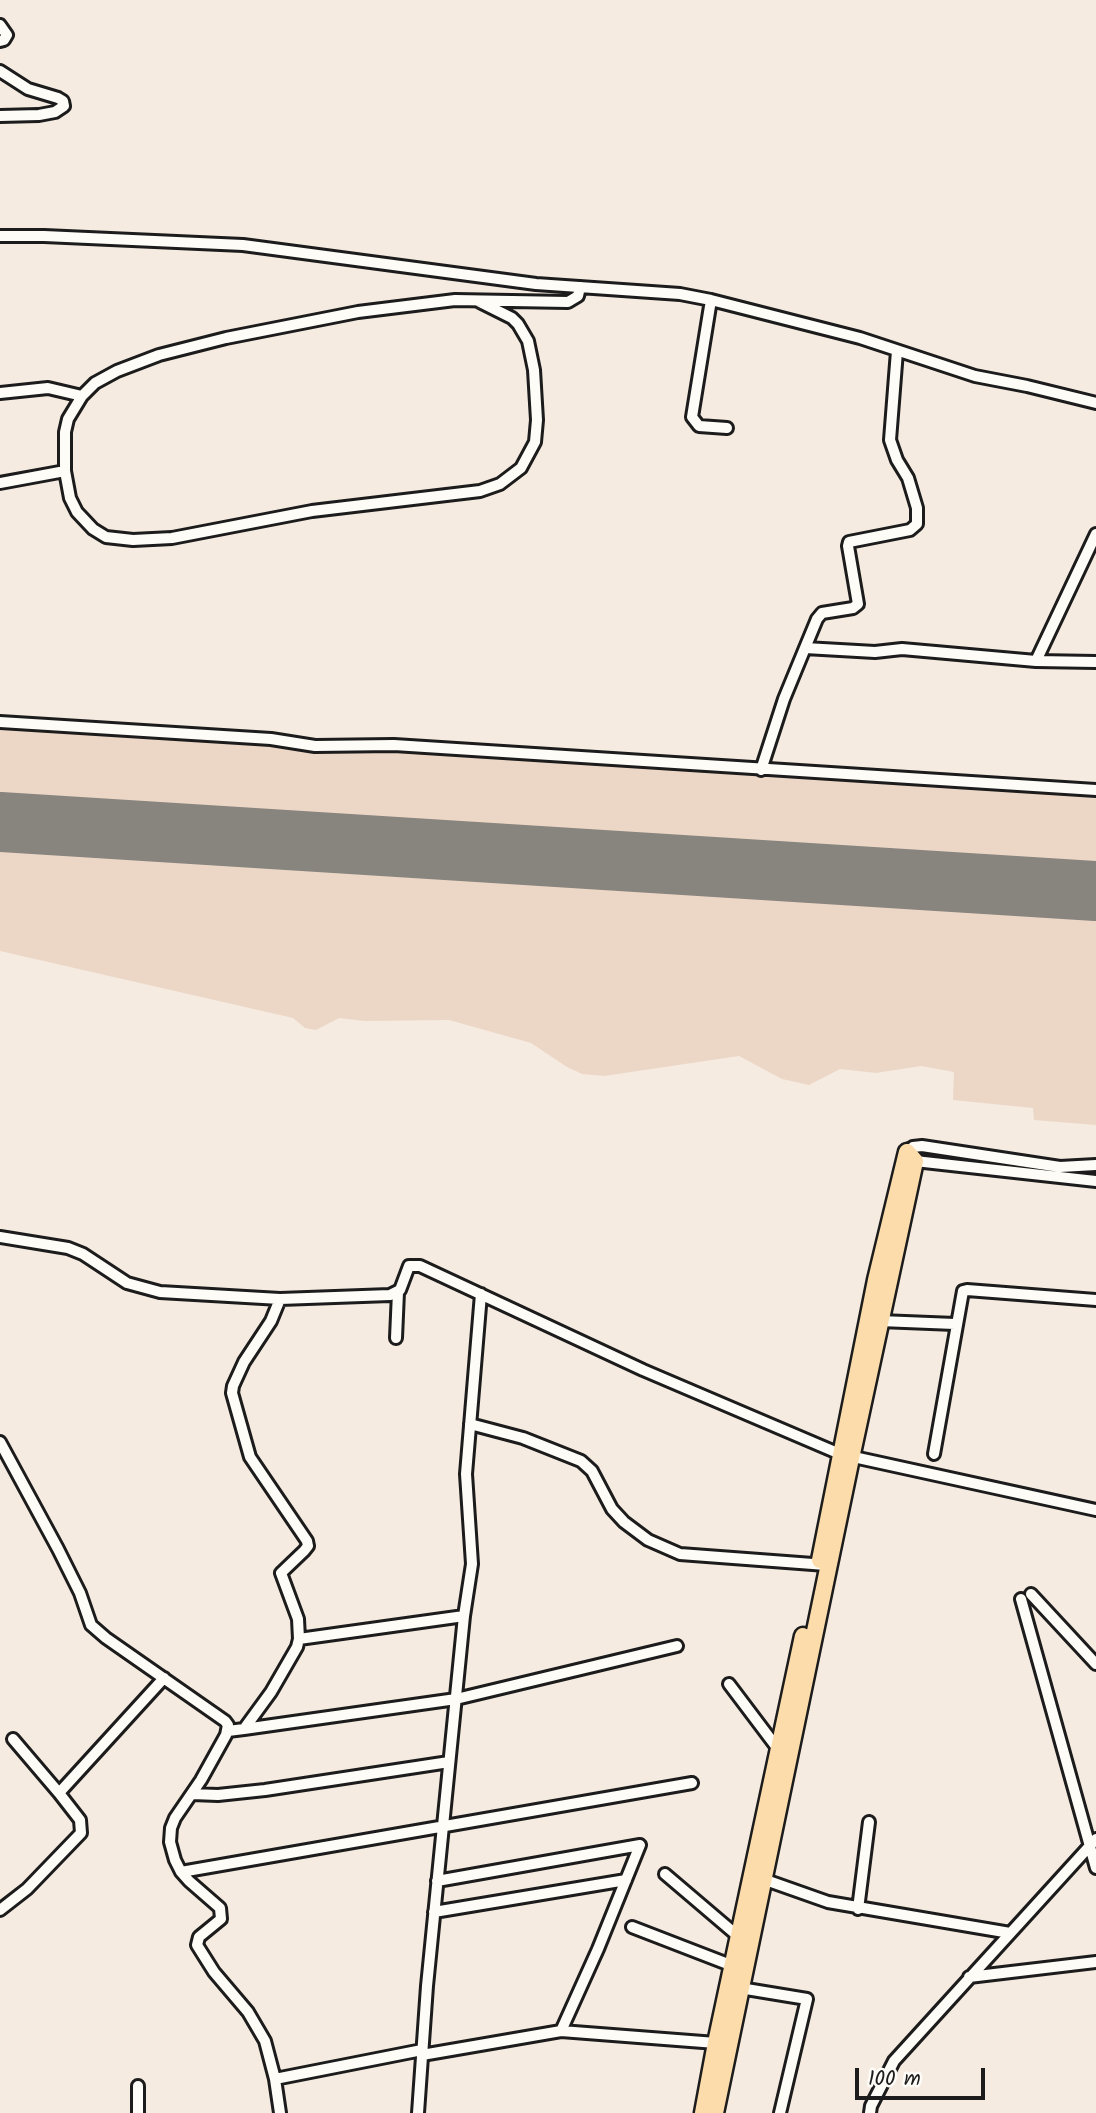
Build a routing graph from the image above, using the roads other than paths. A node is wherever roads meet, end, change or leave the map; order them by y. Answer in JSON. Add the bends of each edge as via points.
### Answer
{"nodes":[{"id":1,"x":0,"y":25,"type":"edge"},
{"id":2,"x":0,"y":41,"type":"edge"},
{"id":3,"x":0,"y":71,"type":"edge"},
{"id":4,"x":0,"y":116,"type":"edge"},
{"id":5,"x":0,"y":236,"type":"edge"},
{"id":6,"x":580,"y":287,"type":"junction"},
{"id":7,"x":711,"y":299,"type":"junction"},
{"id":8,"x":478,"y":300,"type":"junction"},
{"id":9,"x":897,"y":351,"type":"junction"},
{"id":10,"x":0,"y":393,"type":"edge"},
{"id":11,"x":82,"y":396,"type":"junction"},
{"id":12,"x":1096,"y":403,"type":"edge"},
{"id":13,"x":727,"y":428,"type":"dead end"},
{"id":14,"x":65,"y":471,"type":"junction"},
{"id":15,"x":0,"y":483,"type":"edge"},
{"id":16,"x":1096,"y":534,"type":"edge"},
{"id":17,"x":805,"y":648,"type":"junction"},
{"id":18,"x":1036,"y":661,"type":"junction"},
{"id":19,"x":1096,"y":662,"type":"edge"},
{"id":20,"x":0,"y":722,"type":"edge"},
{"id":21,"x":761,"y":770,"type":"junction"},
{"id":22,"x":1096,"y":790,"type":"edge"},
{"id":23,"x":911,"y":1156,"type":"junction"},
{"id":24,"x":1096,"y":1165,"type":"edge"},
{"id":25,"x":1096,"y":1181,"type":"edge"},
{"id":26,"x":0,"y":1237,"type":"edge"},
{"id":27,"x":398,"y":1292,"type":"junction"},
{"id":28,"x":481,"y":1294,"type":"junction"},
{"id":29,"x":280,"y":1299,"type":"junction"},
{"id":30,"x":1096,"y":1300,"type":"edge"},
{"id":31,"x":880,"y":1321,"type":"junction"},
{"id":32,"x":956,"y":1324,"type":"junction"},
{"id":33,"x":396,"y":1338,"type":"dead end"},
{"id":34,"x":861,"y":1381,"type":"junction"},
{"id":35,"x":470,"y":1424,"type":"junction"},
{"id":36,"x":0,"y":1442,"type":"edge"},
{"id":37,"x":934,"y":1454,"type":"dead end"},
{"id":38,"x":845,"y":1456,"type":"junction"},
{"id":39,"x":1096,"y":1510,"type":"edge"},
{"id":40,"x":824,"y":1565,"type":"junction"},
{"id":41,"x":464,"y":1616,"type":"junction"},
{"id":42,"x":299,"y":1639,"type":"junction"},
{"id":43,"x":677,"y":1646,"type":"dead end"},
{"id":44,"x":1096,"y":1664,"type":"edge"},
{"id":45,"x":164,"y":1678,"type":"junction"},
{"id":46,"x":729,"y":1684,"type":"dead end"},
{"id":47,"x":456,"y":1699,"type":"junction"},
{"id":48,"x":244,"y":1729,"type":"junction"},
{"id":49,"x":228,"y":1731,"type":"junction"},
{"id":50,"x":13,"y":1739,"type":"dead end"},
{"id":51,"x":778,"y":1749,"type":"junction"},
{"id":52,"x":449,"y":1762,"type":"junction"},
{"id":53,"x":692,"y":1783,"type":"dead end"},
{"id":54,"x":59,"y":1793,"type":"junction"},
{"id":55,"x":192,"y":1794,"type":"junction"},
{"id":56,"x":774,"y":1801,"type":"junction"},
{"id":57,"x":869,"y":1822,"type":"dead end"},
{"id":58,"x":443,"y":1827,"type":"junction"},
{"id":59,"x":1093,"y":1843,"type":"edge"},
{"id":60,"x":1096,"y":1868,"type":"edge"},
{"id":61,"x":181,"y":1872,"type":"junction"},
{"id":62,"x":665,"y":1874,"type":"dead end"},
{"id":63,"x":758,"y":1878,"type":"junction"},
{"id":64,"x":626,"y":1880,"type":"junction"},
{"id":65,"x":437,"y":1881,"type":"junction"},
{"id":66,"x":858,"y":1909,"type":"junction"},
{"id":67,"x":0,"y":1910,"type":"edge"},
{"id":68,"x":434,"y":1912,"type":"junction"},
{"id":69,"x":632,"y":1927,"type":"dead end"},
{"id":70,"x":1010,"y":1933,"type":"junction"},
{"id":71,"x":745,"y":1938,"type":"junction"},
{"id":72,"x":1096,"y":1962,"type":"edge"},
{"id":73,"x":733,"y":1966,"type":"junction"},
{"id":74,"x":969,"y":1978,"type":"junction"},
{"id":75,"x":734,"y":1987,"type":"junction"},
{"id":76,"x":562,"y":2031,"type":"junction"},
{"id":77,"x":719,"y":2049,"type":"junction"},
{"id":78,"x":422,"y":2052,"type":"junction"},
{"id":79,"x":275,"y":2079,"type":"junction"},
{"id":80,"x":138,"y":2086,"type":"dead end"},
{"id":81,"x":138,"y":2113,"type":"edge"},
{"id":82,"x":281,"y":2113,"type":"edge"},
{"id":83,"x":418,"y":2113,"type":"edge"},
{"id":84,"x":703,"y":2113,"type":"edge"},
{"id":85,"x":715,"y":2113,"type":"edge"},
{"id":86,"x":780,"y":2113,"type":"edge"},
{"id":87,"x":870,"y":2113,"type":"edge"}],
"edges":[{"from":1,"to":2,"type":"street","via":[[7,35]]},
{"from":3,"to":4,"type":"street","via":[[28,89],[58,97],[64,106],[38,115]]},
{"from":5,"to":6,"type":"street","via":[[243,245]]},
{"from":6,"to":7,"type":"street"},
{"from":6,"to":8,"type":"street","via":[[578,296],[568,302]]},
{"from":7,"to":9,"type":"street"},
{"from":7,"to":13,"type":"street","via":[[692,417],[699,426]]},
{"from":8,"to":11,"type":"street","via":[[358,312],[226,338],[117,371]]},
{"from":8,"to":14,"type":"street","via":[[518,324],[528,341],[534,370],[534,442],[521,468],[500,484],[480,491],[312,511],[172,538],[133,540],[106,537],[83,522],[70,498]]},
{"from":9,"to":12,"type":"street","via":[[975,376]]},
{"from":9,"to":17,"type":"street","via":[[890,440],[908,478],[917,508],[916,524],[910,530],[849,542],[858,604],[822,613]]},
{"from":10,"to":11,"type":"street","via":[[48,388]]},
{"from":11,"to":14,"type":"street","via":[[65,432]]},
{"from":14,"to":15,"type":"street"},
{"from":16,"to":18,"type":"street"},
{"from":17,"to":18,"type":"street","via":[[902,649]]},
{"from":17,"to":21,"type":"street"},
{"from":18,"to":19,"type":"street"},
{"from":20,"to":21,"type":"street","via":[[271,739],[315,746],[394,745]]},
{"from":21,"to":22,"type":"street"},
{"from":23,"to":24,"type":"street","via":[[913,1147],[922,1146],[1060,1167]]},
{"from":23,"to":25,"type":"street"},
{"from":23,"to":31,"type":"highway"},
{"from":23,"to":34,"type":"highway"},
{"from":26,"to":29,"type":"street","via":[[75,1251],[147,1290]]},
{"from":27,"to":28,"type":"street","via":[[413,1265]]},
{"from":27,"to":29,"type":"street"},
{"from":27,"to":33,"type":"street"},
{"from":28,"to":35,"type":"street"},
{"from":28,"to":38,"type":"street","via":[[643,1370]]},
{"from":29,"to":42,"type":"street","via":[[244,1362],[232,1394],[250,1457],[307,1541],[304,1551],[281,1573],[298,1619]]},
{"from":30,"to":32,"type":"street","via":[[965,1290]]},
{"from":31,"to":32,"type":"street"},
{"from":31,"to":34,"type":"highway"},
{"from":32,"to":37,"type":"street"},
{"from":34,"to":38,"type":"highway"},
{"from":35,"to":40,"type":"street","via":[[581,1461],[624,1522],[680,1554]]},
{"from":35,"to":41,"type":"street","via":[[466,1474],[472,1564]]},
{"from":36,"to":45,"type":"street","via":[[58,1549],[91,1625]]},
{"from":38,"to":39,"type":"street"},
{"from":38,"to":40,"type":"highway"},
{"from":40,"to":51,"type":"highway"},
{"from":40,"to":56,"type":"highway"},
{"from":41,"to":42,"type":"street"},
{"from":41,"to":47,"type":"street"},
{"from":42,"to":48,"type":"street","via":[[271,1692]]},
{"from":43,"to":47,"type":"street"},
{"from":44,"to":59,"type":"street","via":[[1026,1597]]},
{"from":45,"to":49,"type":"street","via":[[225,1721]]},
{"from":45,"to":54,"type":"street"},
{"from":46,"to":51,"type":"street"},
{"from":47,"to":48,"type":"street"},
{"from":47,"to":52,"type":"street"},
{"from":48,"to":49,"type":"street"},
{"from":49,"to":55,"type":"street"},
{"from":50,"to":54,"type":"street"},
{"from":51,"to":56,"type":"highway"},
{"from":52,"to":55,"type":"street","via":[[265,1790]]},
{"from":52,"to":58,"type":"street"},
{"from":53,"to":58,"type":"street"},
{"from":54,"to":67,"type":"street","via":[[80,1820],[81,1833]]},
{"from":55,"to":61,"type":"street","via":[[171,1828]]},
{"from":56,"to":63,"type":"highway"},
{"from":57,"to":66,"type":"street"},
{"from":58,"to":61,"type":"street"},
{"from":58,"to":65,"type":"street"},
{"from":59,"to":60,"type":"street"},
{"from":59,"to":70,"type":"street"},
{"from":61,"to":79,"type":"street","via":[[220,1908],[221,1919],[197,1945],[265,2041]]},
{"from":62,"to":71,"type":"street"},
{"from":63,"to":66,"type":"street"},
{"from":63,"to":71,"type":"highway"},
{"from":64,"to":65,"type":"street","via":[[639,1844]]},
{"from":64,"to":68,"type":"street"},
{"from":64,"to":76,"type":"street"},
{"from":65,"to":68,"type":"street"},
{"from":66,"to":70,"type":"street"},
{"from":68,"to":78,"type":"street"},
{"from":69,"to":73,"type":"street"},
{"from":70,"to":74,"type":"street"},
{"from":71,"to":73,"type":"highway"},
{"from":71,"to":75,"type":"highway"},
{"from":72,"to":74,"type":"street"},
{"from":73,"to":75,"type":"highway"},
{"from":74,"to":87,"type":"street","via":[[894,2061]]},
{"from":75,"to":77,"type":"highway"},
{"from":75,"to":86,"type":"street","via":[[807,1999]]},
{"from":76,"to":77,"type":"street"},
{"from":76,"to":78,"type":"street"},
{"from":77,"to":84,"type":"highway"},
{"from":77,"to":85,"type":"highway"},
{"from":78,"to":79,"type":"street"},
{"from":78,"to":83,"type":"street"},
{"from":79,"to":82,"type":"street"},
{"from":80,"to":81,"type":"street"}]}
